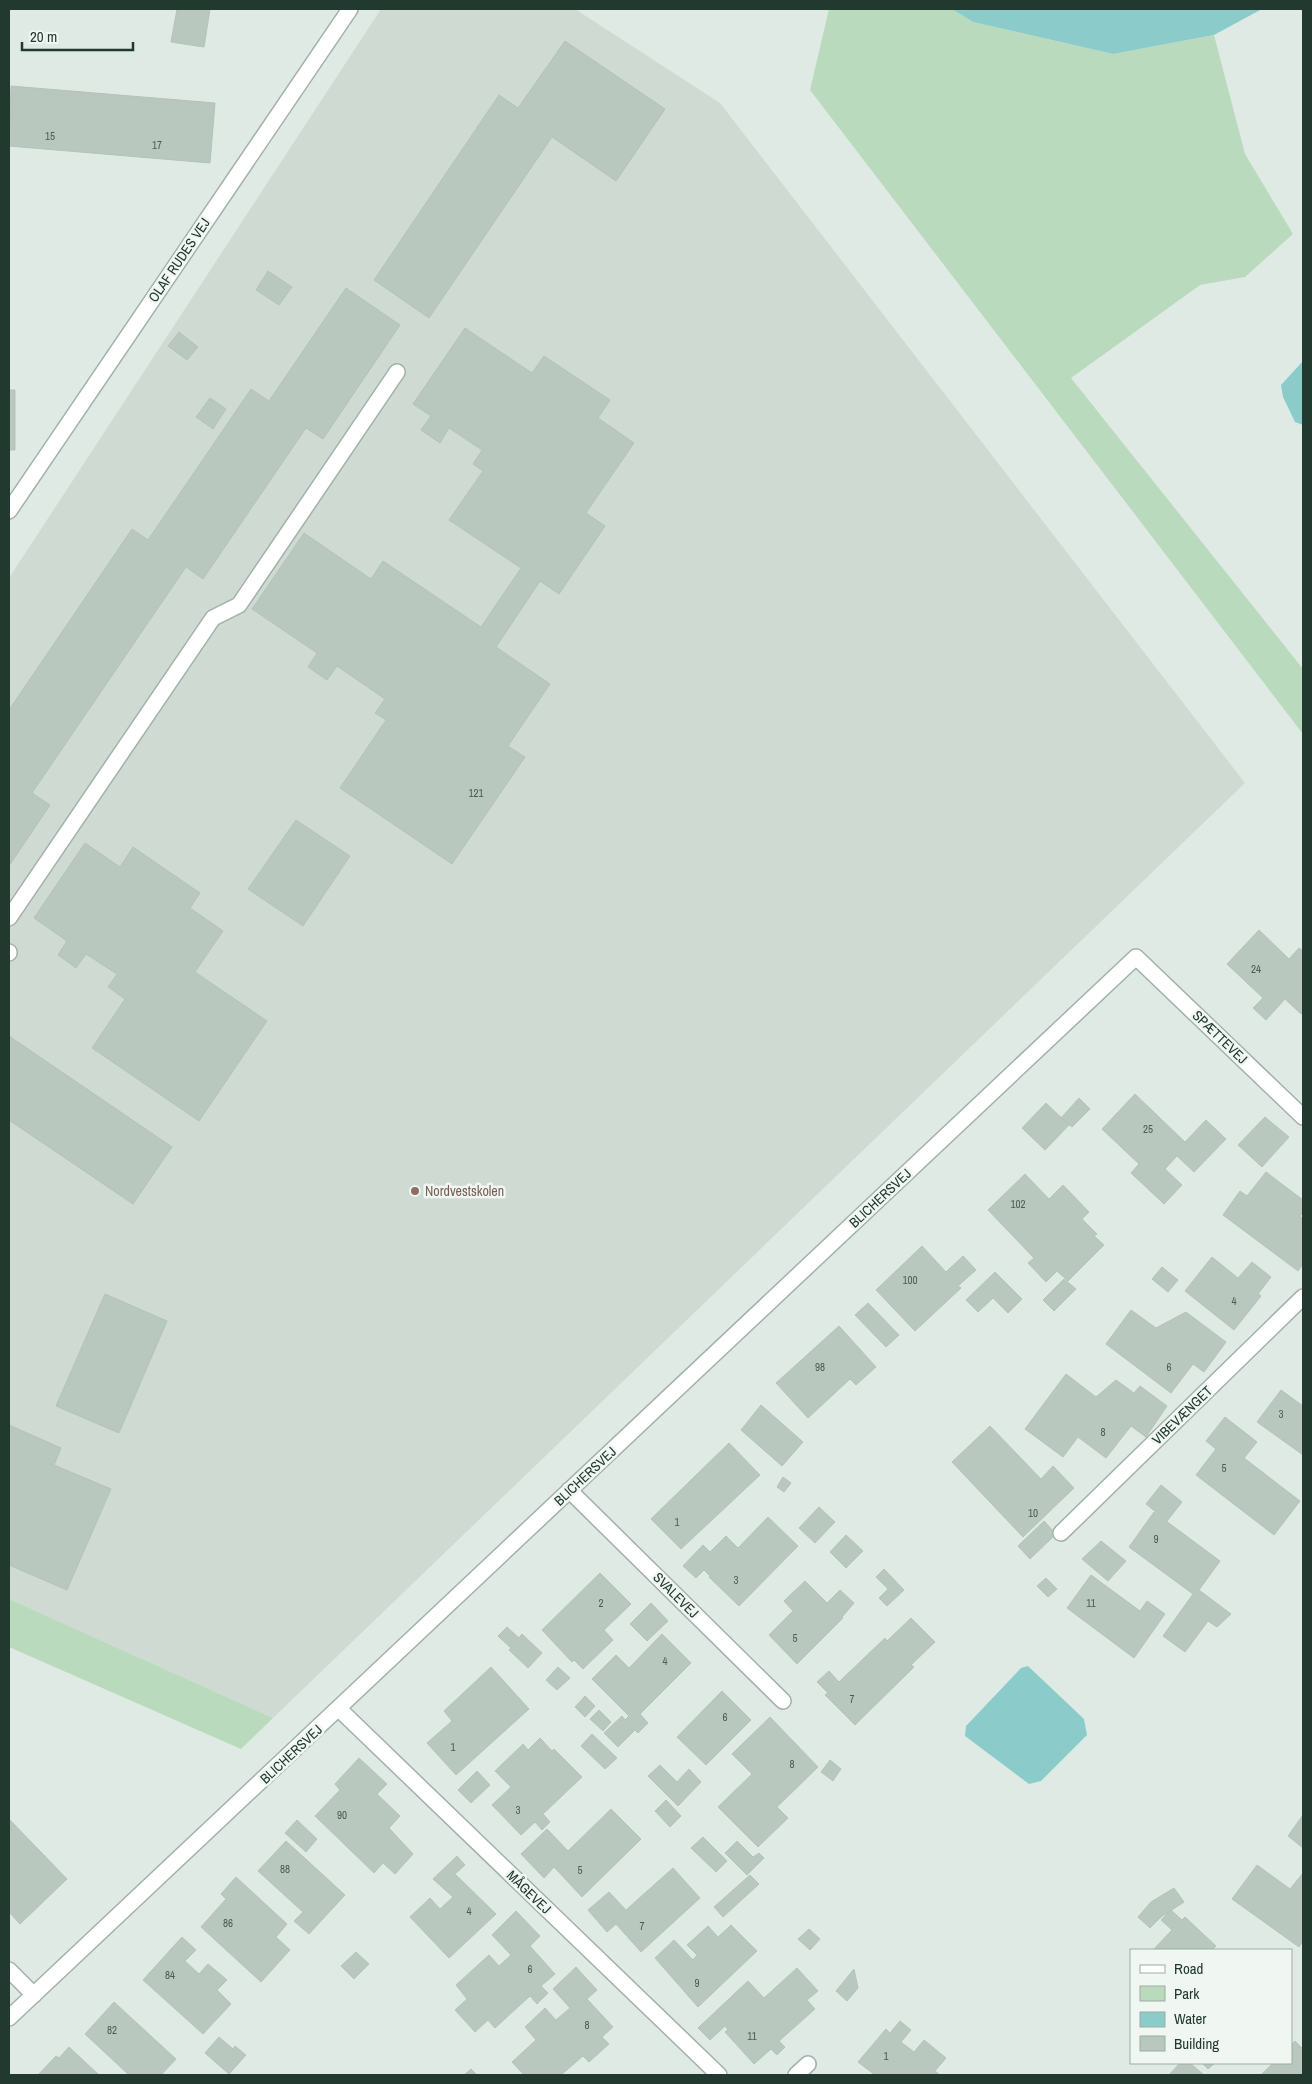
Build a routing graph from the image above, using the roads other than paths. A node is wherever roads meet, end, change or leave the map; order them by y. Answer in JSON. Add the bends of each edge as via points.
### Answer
{"nodes":[{"id":1,"x":350,"y":9,"type":"edge"},
{"id":2,"x":398,"y":372,"type":"dead end"},
{"id":3,"x":9,"y":511,"type":"edge"},
{"id":4,"x":9,"y":918,"type":"edge"},
{"id":5,"x":1136,"y":957,"type":"joint"},
{"id":6,"x":1303,"y":1117,"type":"edge"},
{"id":7,"x":1303,"y":1297,"type":"edge"},
{"id":8,"x":569,"y":1490,"type":"junction"},
{"id":9,"x":1061,"y":1533,"type":"dead end"},
{"id":10,"x":782,"y":1701,"type":"dead end"},
{"id":11,"x":339,"y":1709,"type":"junction"},
{"id":12,"x":9,"y":1970,"type":"edge"},
{"id":13,"x":34,"y":1994,"type":"junction"},
{"id":14,"x":9,"y":2018,"type":"edge"},
{"id":15,"x":808,"y":2064,"type":"dead end"},
{"id":16,"x":719,"y":2075,"type":"edge"},
{"id":17,"x":796,"y":2075,"type":"edge"}],
"edges":[{"from":1,"to":3,"type":"street","name":"OLAF RUDES VEJ"},
{"from":2,"to":4,"type":"street","via":[[238,605],[213,618]]},
{"from":5,"to":6,"type":"street","name":"SPÆTTEVEJ"},
{"from":5,"to":8,"type":"street","name":"BLICHERSVEJ"},
{"from":7,"to":9,"type":"street","name":"VIBEVÆNGET"},
{"from":8,"to":10,"type":"street","name":"SVALEVEJ"},
{"from":8,"to":11,"type":"street","name":"BLICHERSVEJ"},
{"from":11,"to":13,"type":"street","name":"BLICHERSVEJ"},
{"from":11,"to":16,"type":"street","name":"MÅGEVEJ"},
{"from":12,"to":13,"type":"street"},
{"from":13,"to":14,"type":"street","name":"BLICHERSVEJ"},
{"from":15,"to":17,"type":"street"}]}
